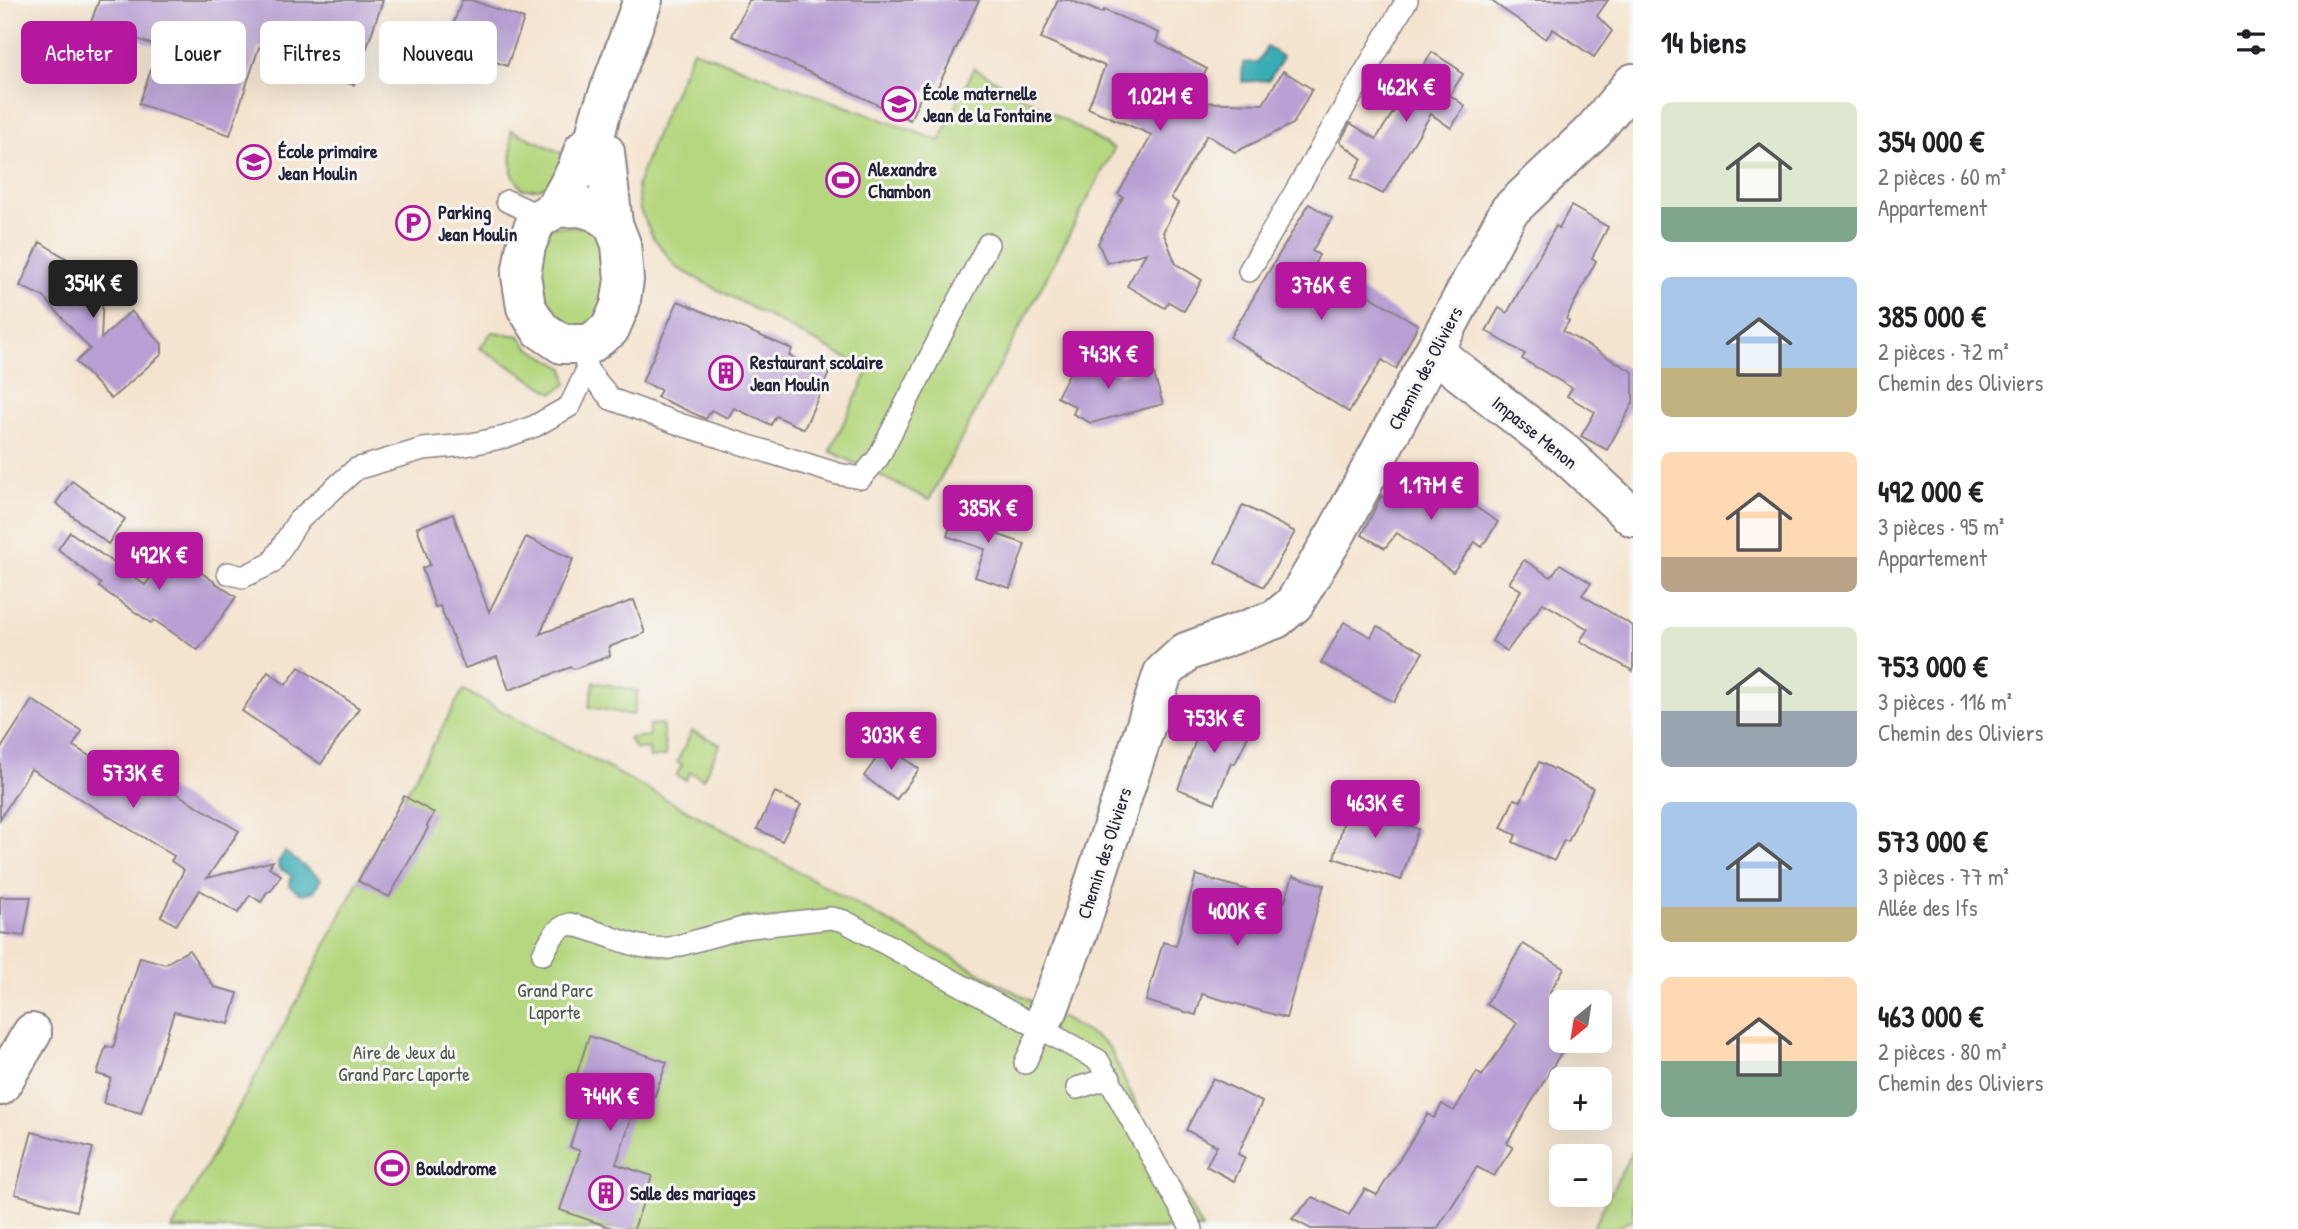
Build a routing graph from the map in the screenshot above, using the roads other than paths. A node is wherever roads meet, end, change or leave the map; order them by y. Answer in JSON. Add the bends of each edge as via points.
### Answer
{"nodes":[{"id":1,"x":643,"y":0,"type":"edge"},
{"id":2,"x":1407,"y":0,"type":"edge"},
{"id":3,"x":1633,"y":82,"type":"edge"},
{"id":4,"x":594,"y":141,"type":"junction"},
{"id":5,"x":507,"y":201,"type":"dead end"},
{"id":6,"x":549,"y":212,"type":"junction"},
{"id":7,"x":613,"y":224,"type":"junction"},
{"id":8,"x":988,"y":244,"type":"dead end"},
{"id":9,"x":1249,"y":271,"type":"dead end"},
{"id":10,"x":1434,"y":352,"type":"junction"},
{"id":11,"x":585,"y":357,"type":"junction"},
{"id":12,"x":1633,"y":517,"type":"edge"},
{"id":13,"x":228,"y":573,"type":"dead end"},
{"id":14,"x":543,"y":954,"type":"dead end"},
{"id":15,"x":1045,"y":1020,"type":"junction"},
{"id":16,"x":32,"y":1033,"type":"dead end"},
{"id":17,"x":1025,"y":1063,"type":"dead end"},
{"id":18,"x":1110,"y":1078,"type":"junction"},
{"id":19,"x":0,"y":1086,"type":"edge"},
{"id":20,"x":1077,"y":1088,"type":"dead end"},
{"id":21,"x":1192,"y":1229,"type":"edge"}],
"edges":[{"from":1,"to":4,"type":"street"},
{"from":2,"to":9,"type":"lane"},
{"from":3,"to":10,"type":"street","name":"Chemin des Oliviers","via":[[1594,130],[1509,211]]},
{"from":4,"to":6,"type":"street","via":[[584,149],[577,169]]},
{"from":4,"to":7,"type":"street","via":[[605,152]]},
{"from":5,"to":6,"type":"lane"},
{"from":6,"to":7,"type":"street","via":[[581,207]]},
{"from":6,"to":11,"type":"street","via":[[536,221],[526,246],[521,275],[526,307],[540,329]]},
{"from":7,"to":11,"type":"street","via":[[621,244],[624,280],[620,306],[610,329],[590,344]]},
{"from":8,"to":11,"type":"lane","via":[[878,458],[861,478],[682,425],[611,398]]},
{"from":10,"to":12,"type":"street","name":"Impasse Menon","via":[[1564,453]]},
{"from":10,"to":15,"type":"street","name":"Chemin des Oliviers","via":[[1294,604],[1276,619],[1186,653],[1163,673]]},
{"from":11,"to":13,"type":"lane","via":[[569,406],[505,438],[423,449],[356,469],[298,521],[272,562],[243,577]]},
{"from":14,"to":15,"type":"lane","via":[[557,930],[570,924],[658,949],[743,928],[831,918]]},
{"from":15,"to":17,"type":"lane"},
{"from":15,"to":18,"type":"lane","via":[[1098,1060]]},
{"from":16,"to":19,"type":"street"},
{"from":18,"to":20,"type":"lane"},
{"from":18,"to":21,"type":"lane"}]}
